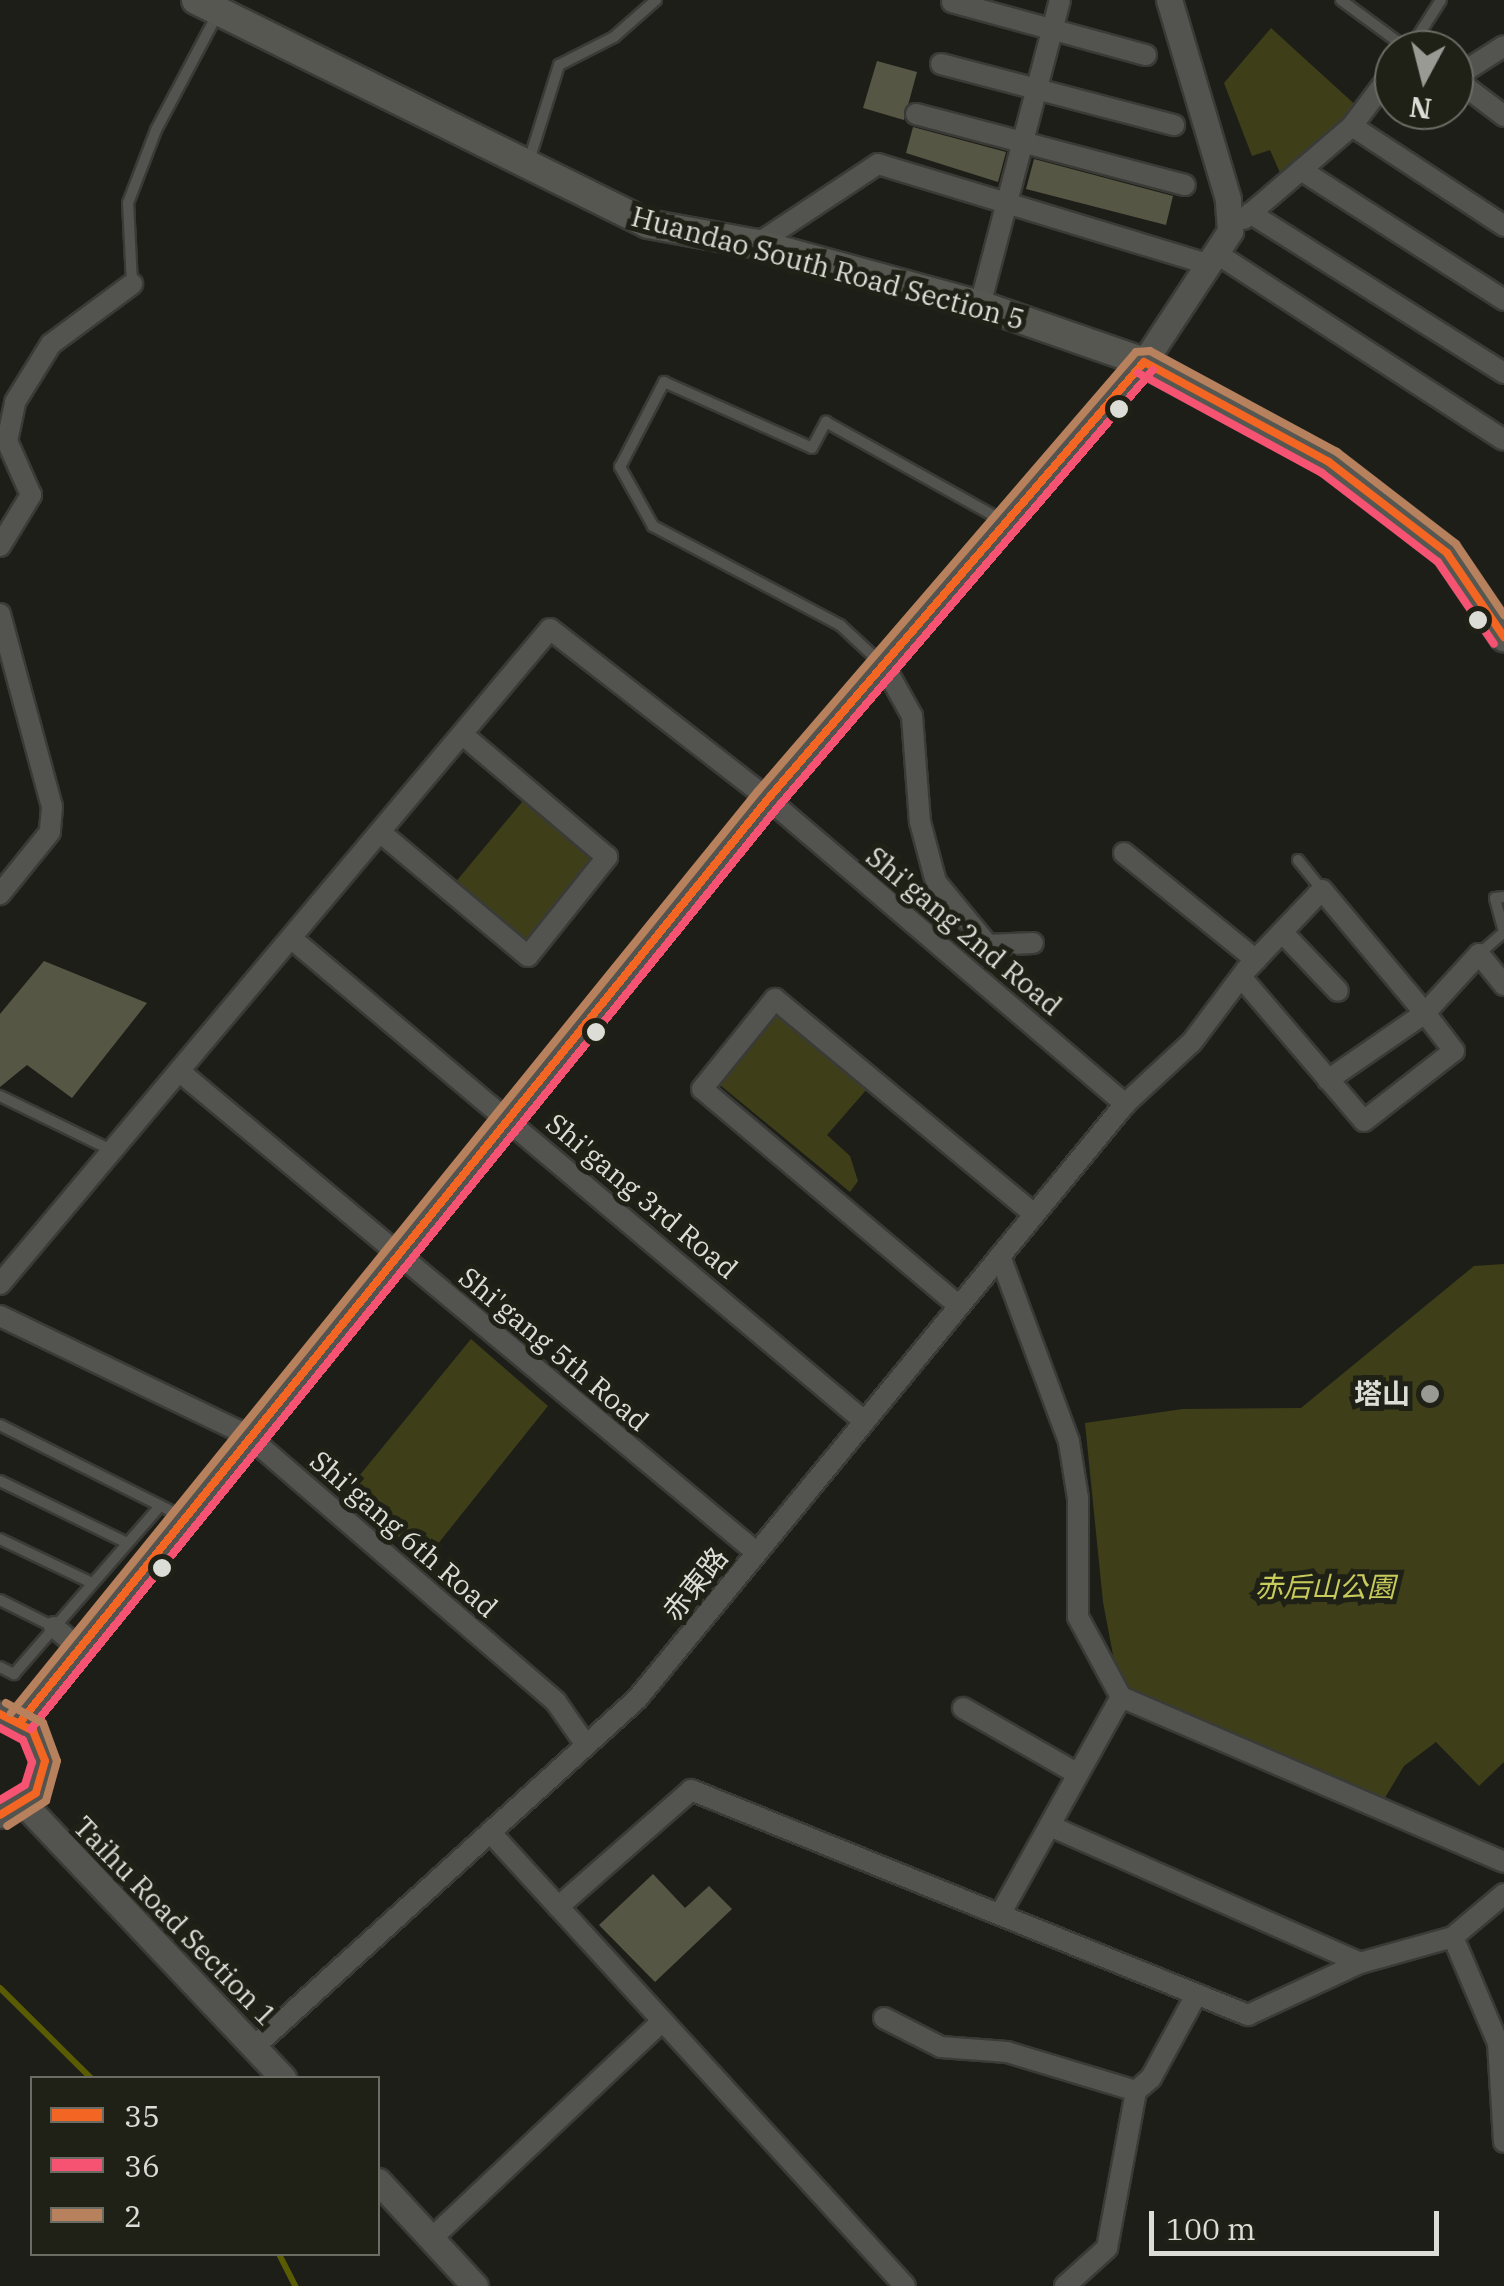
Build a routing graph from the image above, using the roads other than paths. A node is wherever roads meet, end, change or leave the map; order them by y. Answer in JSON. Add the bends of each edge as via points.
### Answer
{"nodes":[{"id":1,"x":656,"y":0,"type":"edge"},
{"id":2,"x":1060,"y":0,"type":"edge"},
{"id":3,"x":1169,"y":0,"type":"edge"},
{"id":4,"x":1341,"y":0,"type":"edge"},
{"id":5,"x":1441,"y":0,"type":"edge"},
{"id":6,"x":952,"y":2,"type":"edge"},
{"id":7,"x":208,"y":6,"type":"edge"},
{"id":8,"x":1052,"y":29,"type":"junction"},
{"id":9,"x":1382,"y":30,"type":"edge"},
{"id":10,"x":1422,"y":30,"type":"edge"},
{"id":11,"x":1504,"y":46,"type":"edge"},
{"id":12,"x":1146,"y":55,"type":"dead end"},
{"id":13,"x":941,"y":64,"type":"dead end"},
{"id":14,"x":1474,"y":65,"type":"edge"},
{"id":15,"x":1037,"y":88,"type":"junction"},
{"id":16,"x":1474,"y":93,"type":"edge"},
{"id":17,"x":1374,"y":97,"type":"edge"},
{"id":18,"x":916,"y":114,"type":"dead end"},
{"id":19,"x":1504,"y":116,"type":"edge"},
{"id":20,"x":1174,"y":125,"type":"dead end"},
{"id":21,"x":1352,"y":126,"type":"junction"},
{"id":22,"x":1022,"y":144,"type":"junction"},
{"id":23,"x":527,"y":164,"type":"junction"},
{"id":24,"x":1301,"y":170,"type":"junction"},
{"id":25,"x":1185,"y":185,"type":"dead end"},
{"id":26,"x":1008,"y":199,"type":"junction"},
{"id":27,"x":1250,"y":214,"type":"junction"},
{"id":28,"x":1504,"y":226,"type":"edge"},
{"id":29,"x":757,"y":244,"type":"junction"},
{"id":30,"x":1218,"y":249,"type":"junction"},
{"id":31,"x":132,"y":284,"type":"joint"},
{"id":32,"x":1504,"y":300,"type":"edge"},
{"id":33,"x":980,"y":306,"type":"junction"},
{"id":34,"x":1144,"y":362,"type":"junction"},
{"id":35,"x":1504,"y":373,"type":"edge"},
{"id":36,"x":1504,"y":440,"type":"edge"},
{"id":37,"x":1004,"y":522,"type":"junction"},
{"id":38,"x":0,"y":546,"type":"edge"},
{"id":39,"x":0,"y":614,"type":"edge"},
{"id":40,"x":1499,"y":620,"type":"edge"},
{"id":41,"x":886,"y":669,"type":"junction"},
{"id":42,"x":462,"y":734,"type":"junction"},
{"id":43,"x":768,"y":800,"type":"junction"},
{"id":44,"x":380,"y":832,"type":"junction"},
{"id":45,"x":1124,"y":852,"type":"dead end"},
{"id":46,"x":1298,"y":860,"type":"dead end"},
{"id":47,"x":1322,"y":890,"type":"junction"},
{"id":48,"x":0,"y":894,"type":"edge"},
{"id":49,"x":1504,"y":897,"type":"edge"},
{"id":50,"x":1282,"y":932,"type":"junction"},
{"id":51,"x":292,"y":938,"type":"junction"},
{"id":52,"x":1033,"y":943,"type":"dead end"},
{"id":53,"x":1479,"y":954,"type":"junction"},
{"id":54,"x":1256,"y":960,"type":"junction"},
{"id":55,"x":1241,"y":977,"type":"junction"},
{"id":56,"x":1504,"y":985,"type":"edge"},
{"id":57,"x":1338,"y":990,"type":"dead end"},
{"id":58,"x":1424,"y":1013,"type":"junction"},
{"id":59,"x":180,"y":1071,"type":"junction"},
{"id":60,"x":1328,"y":1080,"type":"junction"},
{"id":61,"x":0,"y":1096,"type":"edge"},
{"id":62,"x":1125,"y":1104,"type":"junction"},
{"id":63,"x":507,"y":1118,"type":"junction"},
{"id":64,"x":112,"y":1150,"type":"junction"},
{"id":65,"x":1034,"y":1214,"type":"junction"},
{"id":66,"x":396,"y":1254,"type":"junction"},
{"id":67,"x":1000,"y":1256,"type":"junction"},
{"id":68,"x":0,"y":1284,"type":"edge"},
{"id":69,"x":958,"y":1306,"type":"junction"},
{"id":70,"x":0,"y":1316,"type":"edge"},
{"id":71,"x":864,"y":1421,"type":"junction"},
{"id":72,"x":0,"y":1425,"type":"edge"},
{"id":73,"x":248,"y":1436,"type":"junction"},
{"id":74,"x":0,"y":1481,"type":"edge"},
{"id":75,"x":170,"y":1511,"type":"junction"},
{"id":76,"x":0,"y":1539,"type":"edge"},
{"id":77,"x":127,"y":1543,"type":"junction"},
{"id":78,"x":756,"y":1552,"type":"junction"},
{"id":79,"x":92,"y":1583,"type":"junction"},
{"id":80,"x":0,"y":1600,"type":"edge"},
{"id":81,"x":54,"y":1627,"type":"junction"},
{"id":82,"x":78,"y":1647,"type":"junction"},
{"id":83,"x":0,"y":1667,"type":"edge"},
{"id":84,"x":1121,"y":1697,"type":"junction"},
{"id":85,"x":963,"y":1708,"type":"dead end"},
{"id":86,"x":10,"y":1717,"type":"edge"},
{"id":87,"x":586,"y":1745,"type":"junction"},
{"id":88,"x":1076,"y":1773,"type":"junction"},
{"id":89,"x":25,"y":1805,"type":"junction"},
{"id":90,"x":0,"y":1814,"type":"edge"},
{"id":91,"x":1050,"y":1826,"type":"junction"},
{"id":92,"x":490,"y":1832,"type":"junction"},
{"id":93,"x":1504,"y":1862,"type":"edge"},
{"id":94,"x":1504,"y":1894,"type":"edge"},
{"id":95,"x":558,"y":1907,"type":"junction"},
{"id":96,"x":1002,"y":1911,"type":"junction"},
{"id":97,"x":1453,"y":1937,"type":"junction"},
{"id":98,"x":1360,"y":1963,"type":"junction"},
{"id":99,"x":1195,"y":1997,"type":"junction"},
{"id":100,"x":884,"y":2018,"type":"dead end"},
{"id":101,"x":662,"y":2021,"type":"junction"},
{"id":102,"x":254,"y":2047,"type":"junction"},
{"id":103,"x":281,"y":2076,"type":"edge"},
{"id":104,"x":1136,"y":2091,"type":"junction"},
{"id":105,"x":1504,"y":2142,"type":"edge"},
{"id":106,"x":380,"y":2182,"type":"edge"},
{"id":107,"x":432,"y":2239,"type":"junction"},
{"id":108,"x":475,"y":2286,"type":"edge"},
{"id":109,"x":906,"y":2286,"type":"edge"},
{"id":110,"x":1065,"y":2286,"type":"edge"}],
"edges":[{"from":1,"to":23,"type":"lane","via":[[625,30],[558,65]]},
{"from":2,"to":8,"type":"street"},
{"from":3,"to":30,"type":"street","via":[[1228,199]]},
{"from":4,"to":9,"type":"lane"},
{"from":5,"to":10,"type":"lane"},
{"from":6,"to":8,"type":"street"},
{"from":7,"to":23,"type":"main road","name":"Huandao South Road Section 5"},
{"from":7,"to":31,"type":"lane","via":[[128,203]]},
{"from":8,"to":12,"type":"street"},
{"from":8,"to":15,"type":"street"},
{"from":11,"to":14,"type":"street"},
{"from":13,"to":15,"type":"street"},
{"from":15,"to":20,"type":"street"},
{"from":15,"to":22,"type":"street"},
{"from":16,"to":19,"type":"street"},
{"from":17,"to":21,"type":"street"},
{"from":18,"to":22,"type":"street"},
{"from":21,"to":24,"type":"street"},
{"from":21,"to":28,"type":"street"},
{"from":22,"to":25,"type":"street"},
{"from":22,"to":26,"type":"street"},
{"from":23,"to":29,"type":"main road","name":"Huandao South Road Section 5","via":[[648,224]]},
{"from":24,"to":27,"type":"street"},
{"from":24,"to":32,"type":"street"},
{"from":26,"to":29,"type":"street","via":[[878,164]]},
{"from":26,"to":30,"type":"street"},
{"from":26,"to":33,"type":"street"},
{"from":27,"to":30,"type":"street"},
{"from":27,"to":35,"type":"street"},
{"from":29,"to":33,"type":"main road","name":"Huandao South Road Section 5"},
{"from":30,"to":34,"type":"street"},
{"from":30,"to":36,"type":"street"},
{"from":31,"to":38,"type":"street","via":[[51,344],[14,402],[8,441],[31,495]]},
{"from":33,"to":34,"type":"main road","name":"Huandao South Road Section 5"},
{"from":34,"to":37,"type":"street"},
{"from":34,"to":40,"type":"main road","name":"Huandao South Road Section 5","via":[[1328,462],[1447,553]]},
{"from":37,"to":41,"type":"street"},
{"from":37,"to":41,"type":"lane","via":[[826,422],[812,448],[664,382],[620,467],[653,526],[840,625]]},
{"from":39,"to":48,"type":"street","via":[[52,806],[50,832]]},
{"from":41,"to":43,"type":"street"},
{"from":41,"to":52,"type":"street","via":[[908,699],[920,822],[936,882],[988,944],[997,949]]},
{"from":42,"to":43,"type":"street","name":"Shi'gang 2nd Road","via":[[550,630]]},
{"from":42,"to":44,"type":"street"},
{"from":42,"to":44,"type":"street","via":[[606,856],[528,956]]},
{"from":43,"to":62,"type":"street","name":"Shi'gang 2nd Road"},
{"from":43,"to":63,"type":"street"},
{"from":44,"to":51,"type":"street"},
{"from":45,"to":54,"type":"street"},
{"from":46,"to":47,"type":"lane"},
{"from":47,"to":50,"type":"street","name":"赤東路"},
{"from":47,"to":58,"type":"street"},
{"from":49,"to":53,"type":"lane","via":[[1495,898],[1504,932]]},
{"from":50,"to":54,"type":"street","name":"赤東路"},
{"from":50,"to":57,"type":"street"},
{"from":51,"to":59,"type":"street"},
{"from":51,"to":63,"type":"street","name":"Shi'gang 3rd Road"},
{"from":53,"to":56,"type":"street"},
{"from":53,"to":58,"type":"street"},
{"from":54,"to":55,"type":"street","name":"赤東路"},
{"from":55,"to":60,"type":"street"},
{"from":55,"to":62,"type":"street","name":"赤東路","via":[[1192,1042]]},
{"from":58,"to":60,"type":"street"},
{"from":58,"to":60,"type":"street","via":[[1454,1052],[1364,1121]]},
{"from":59,"to":64,"type":"street"},
{"from":59,"to":66,"type":"street","name":"Shi'gang 5th Road"},
{"from":61,"to":64,"type":"lane"},
{"from":62,"to":65,"type":"street","name":"赤東路"},
{"from":63,"to":66,"type":"street"},
{"from":63,"to":71,"type":"street","name":"Shi'gang 3rd Road"},
{"from":64,"to":68,"type":"street"},
{"from":65,"to":67,"type":"street","name":"赤東路"},
{"from":65,"to":69,"type":"street","via":[[776,999],[763,1014],[702,1088]]},
{"from":66,"to":73,"type":"street"},
{"from":66,"to":78,"type":"street","name":"Shi'gang 5th Road"},
{"from":67,"to":69,"type":"street","name":"赤東路"},
{"from":67,"to":84,"type":"street","via":[[1069,1442],[1078,1498],[1078,1617]]},
{"from":69,"to":71,"type":"street","name":"赤東路"},
{"from":70,"to":73,"type":"street","name":"Shi'gang 6th Road"},
{"from":71,"to":78,"type":"street","name":"赤東路"},
{"from":72,"to":75,"type":"lane"},
{"from":73,"to":75,"type":"street"},
{"from":73,"to":87,"type":"street","name":"Shi'gang 6th Road","via":[[556,1702]]},
{"from":74,"to":77,"type":"lane"},
{"from":75,"to":77,"type":"lane"},
{"from":75,"to":82,"type":"street"},
{"from":76,"to":79,"type":"lane"},
{"from":77,"to":79,"type":"lane"},
{"from":78,"to":87,"type":"street","name":"赤東路","via":[[637,1699]]},
{"from":79,"to":81,"type":"lane"},
{"from":80,"to":81,"type":"lane"},
{"from":81,"to":82,"type":"street"},
{"from":81,"to":83,"type":"lane","via":[[14,1674]]},
{"from":82,"to":86,"type":"street"},
{"from":84,"to":88,"type":"street"},
{"from":84,"to":93,"type":"street"},
{"from":85,"to":88,"type":"street"},
{"from":86,"to":89,"type":"street","via":[[41,1746],[45,1762]]},
{"from":87,"to":92,"type":"street","name":"赤東路"},
{"from":88,"to":91,"type":"street"},
{"from":89,"to":90,"type":"street"},
{"from":89,"to":102,"type":"street","name":"Taihu Road Section 1"},
{"from":91,"to":96,"type":"street"},
{"from":91,"to":98,"type":"street"},
{"from":92,"to":95,"type":"street"},
{"from":92,"to":102,"type":"street","name":"赤東路"},
{"from":94,"to":97,"type":"street"},
{"from":95,"to":96,"type":"street","via":[[691,1790]]},
{"from":95,"to":101,"type":"street"},
{"from":96,"to":99,"type":"street"},
{"from":97,"to":98,"type":"street"},
{"from":97,"to":105,"type":"street","via":[[1498,2043]]},
{"from":98,"to":99,"type":"street","via":[[1248,2015]]},
{"from":99,"to":104,"type":"street","via":[[1151,2078]]},
{"from":100,"to":104,"type":"street","via":[[941,2047],[1007,2052]]},
{"from":101,"to":107,"type":"street"},
{"from":101,"to":109,"type":"street"},
{"from":102,"to":103,"type":"street","name":"Taihu Road Section 1"},
{"from":104,"to":110,"type":"street","via":[[1107,2248]]},
{"from":106,"to":107,"type":"street"},
{"from":107,"to":108,"type":"street"}]}
